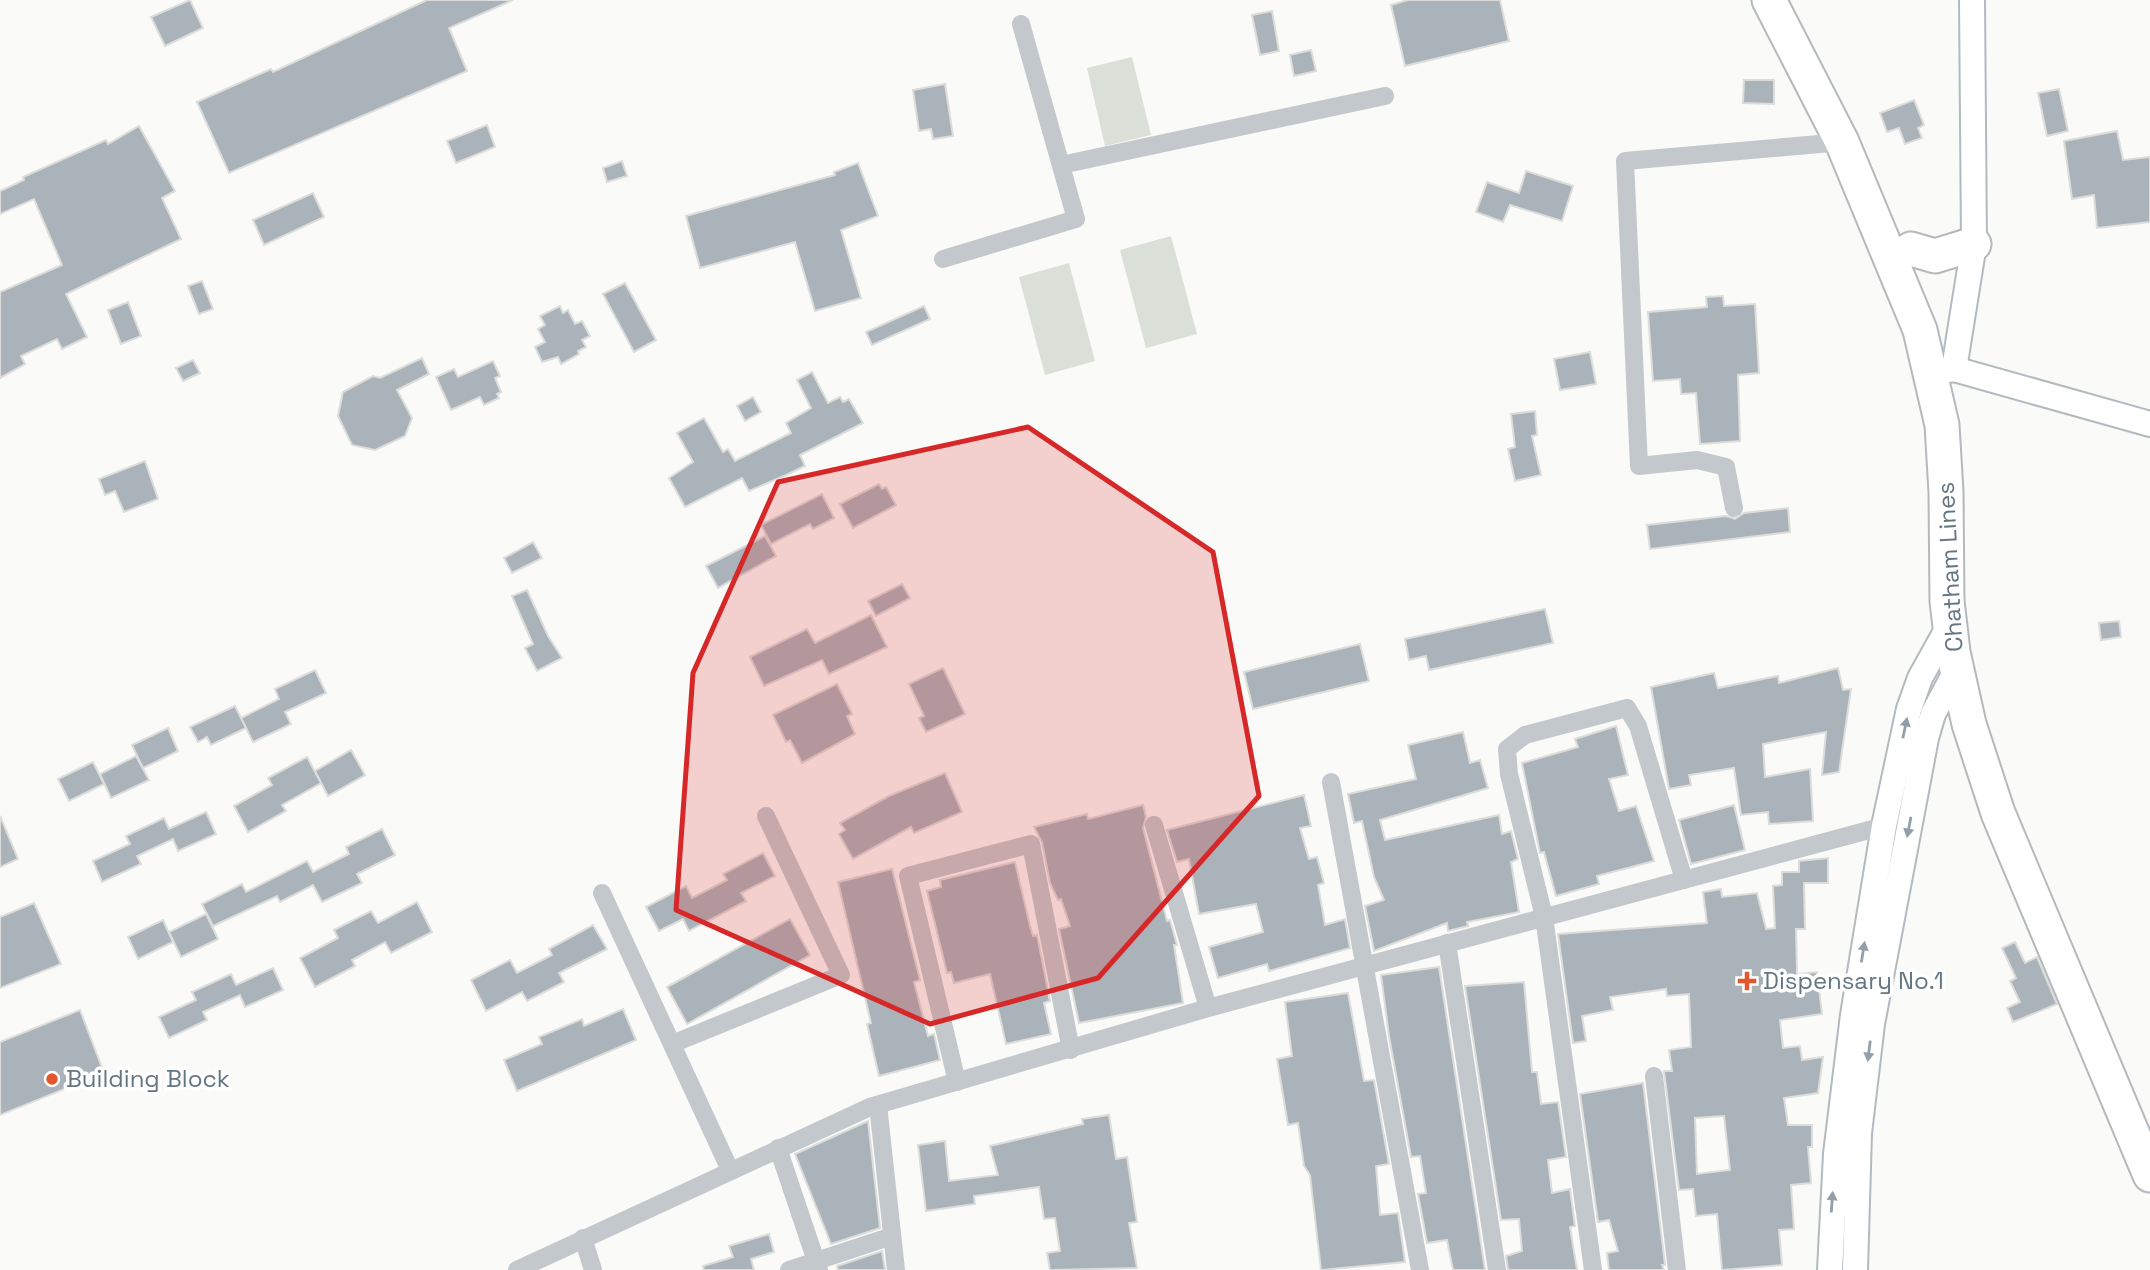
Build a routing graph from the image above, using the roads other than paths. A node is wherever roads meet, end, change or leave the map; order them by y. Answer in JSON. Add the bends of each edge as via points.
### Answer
{"nodes":[{"id":1,"x":1769,"y":0,"type":"edge"},
{"id":2,"x":1790,"y":0,"type":"edge"},
{"id":3,"x":1972,"y":0,"type":"edge"},
{"id":4,"x":1021,"y":24,"type":"dead end"},
{"id":5,"x":1385,"y":96,"type":"dead end"},
{"id":6,"x":1842,"y":142,"type":"junction"},
{"id":7,"x":1061,"y":165,"type":"junction"},
{"id":8,"x":1974,"y":244,"type":"junction"},
{"id":9,"x":1911,"y":249,"type":"junction"},
{"id":10,"x":943,"y":259,"type":"dead end"},
{"id":11,"x":1942,"y":371,"type":"junction"},
{"id":12,"x":2150,"y":424,"type":"edge"},
{"id":13,"x":1734,"y":508,"type":"dead end"},
{"id":14,"x":1950,"y":624,"type":"junction"},
{"id":15,"x":1957,"y":670,"type":"junction"},
{"id":16,"x":1331,"y":782,"type":"dead end"},
{"id":17,"x":766,"y":816,"type":"dead end"},
{"id":18,"x":1154,"y":825,"type":"dead end"},
{"id":19,"x":1884,"y":826,"type":"junction"},
{"id":20,"x":1684,"y":880,"type":"junction"},
{"id":21,"x":602,"y":893,"type":"dead end"},
{"id":22,"x":1544,"y":917,"type":"junction"},
{"id":23,"x":1447,"y":943,"type":"junction"},
{"id":24,"x":1363,"y":967,"type":"junction"},
{"id":25,"x":1208,"y":1008,"type":"junction"},
{"id":26,"x":672,"y":1044,"type":"junction"},
{"id":27,"x":1071,"y":1050,"type":"junction"},
{"id":28,"x":1654,"y":1076,"type":"dead end"},
{"id":29,"x":957,"y":1082,"type":"junction"},
{"id":30,"x":878,"y":1105,"type":"junction"},
{"id":31,"x":2150,"y":1131,"type":"edge"},
{"id":32,"x":778,"y":1148,"type":"junction"},
{"id":33,"x":730,"y":1170,"type":"junction"},
{"id":34,"x":2150,"y":1175,"type":"edge"},
{"id":35,"x":892,"y":1236,"type":"junction"},
{"id":36,"x":583,"y":1238,"type":"junction"},
{"id":37,"x":817,"y":1265,"type":"edge"},
{"id":38,"x":517,"y":1270,"type":"edge"},
{"id":39,"x":593,"y":1270,"type":"edge"},
{"id":40,"x":789,"y":1270,"type":"edge"},
{"id":41,"x":896,"y":1270,"type":"edge"},
{"id":42,"x":1420,"y":1270,"type":"edge"},
{"id":43,"x":1497,"y":1270,"type":"edge"},
{"id":44,"x":1593,"y":1270,"type":"edge"},
{"id":45,"x":1677,"y":1270,"type":"edge"},
{"id":46,"x":1830,"y":1270,"type":"edge"},
{"id":47,"x":1855,"y":1270,"type":"edge"}],
"edges":[{"from":1,"to":6,"type":"highway","name":"Chatham Lines"},
{"from":2,"to":9,"type":"highway","name":"Chatham Lines","via":[[1856,126]]},
{"from":3,"to":8,"type":"main road"},
{"from":4,"to":7,"type":"street"},
{"from":5,"to":7,"type":"street"},
{"from":6,"to":11,"type":"highway","name":"Chatham Lines","via":[[1920,330]]},
{"from":6,"to":13,"type":"street","via":[[1625,161],[1639,466],[1697,460],[1726,467]]},
{"from":7,"to":10,"type":"street","via":[[1076,219]]},
{"from":8,"to":9,"type":"highway","via":[[1935,256]]},
{"from":8,"to":11,"type":"main road"},
{"from":9,"to":11,"type":"highway","name":"Chatham Lines","via":[[1932,298]]},
{"from":11,"to":12,"type":"main road"},
{"from":11,"to":14,"type":"highway","name":"Chatham Lines"},
{"from":11,"to":31,"type":"highway","name":"Chatham Lines","via":[[1964,443],[1970,637],[1994,743],[2026,833]]},
{"from":14,"to":15,"type":"highway","name":"Chatham Lines"},
{"from":19,"to":14,"type":"main road","one_way":true,"via":[[1909,709],[1920,678]]},
{"from":15,"to":34,"type":"highway","name":"Chatham Lines","via":[[1998,813]]},
{"from":15,"to":47,"type":"main road","one_way":true,"via":[[1933,714],[1926,738],[1872,1024],[1859,1133]]},
{"from":16,"to":24,"type":"street"},
{"from":17,"to":26,"type":"street","via":[[841,975]]},
{"from":18,"to":25,"type":"street"},
{"from":19,"to":20,"type":"street"},
{"from":46,"to":19,"type":"main road","one_way":true,"via":[[1836,1154],[1851,1029]]},
{"from":20,"to":22,"type":"street"},
{"from":20,"to":22,"type":"street","via":[[1638,726],[1627,708],[1525,735],[1507,749]]},
{"from":21,"to":26,"type":"street"},
{"from":22,"to":23,"type":"street"},
{"from":22,"to":44,"type":"street"},
{"from":23,"to":24,"type":"street"},
{"from":23,"to":43,"type":"street"},
{"from":24,"to":25,"type":"street"},
{"from":24,"to":42,"type":"street"},
{"from":25,"to":27,"type":"street"},
{"from":26,"to":33,"type":"street"},
{"from":27,"to":29,"type":"street"},
{"from":27,"to":29,"type":"street","via":[[1031,844],[908,876]]},
{"from":28,"to":45,"type":"street"},
{"from":29,"to":30,"type":"street"},
{"from":30,"to":32,"type":"street"},
{"from":30,"to":35,"type":"street"},
{"from":32,"to":33,"type":"street"},
{"from":32,"to":37,"type":"street"},
{"from":33,"to":36,"type":"street"},
{"from":35,"to":37,"type":"street"},
{"from":35,"to":41,"type":"street"},
{"from":36,"to":38,"type":"street"},
{"from":36,"to":39,"type":"street"},
{"from":37,"to":40,"type":"street"}]}
